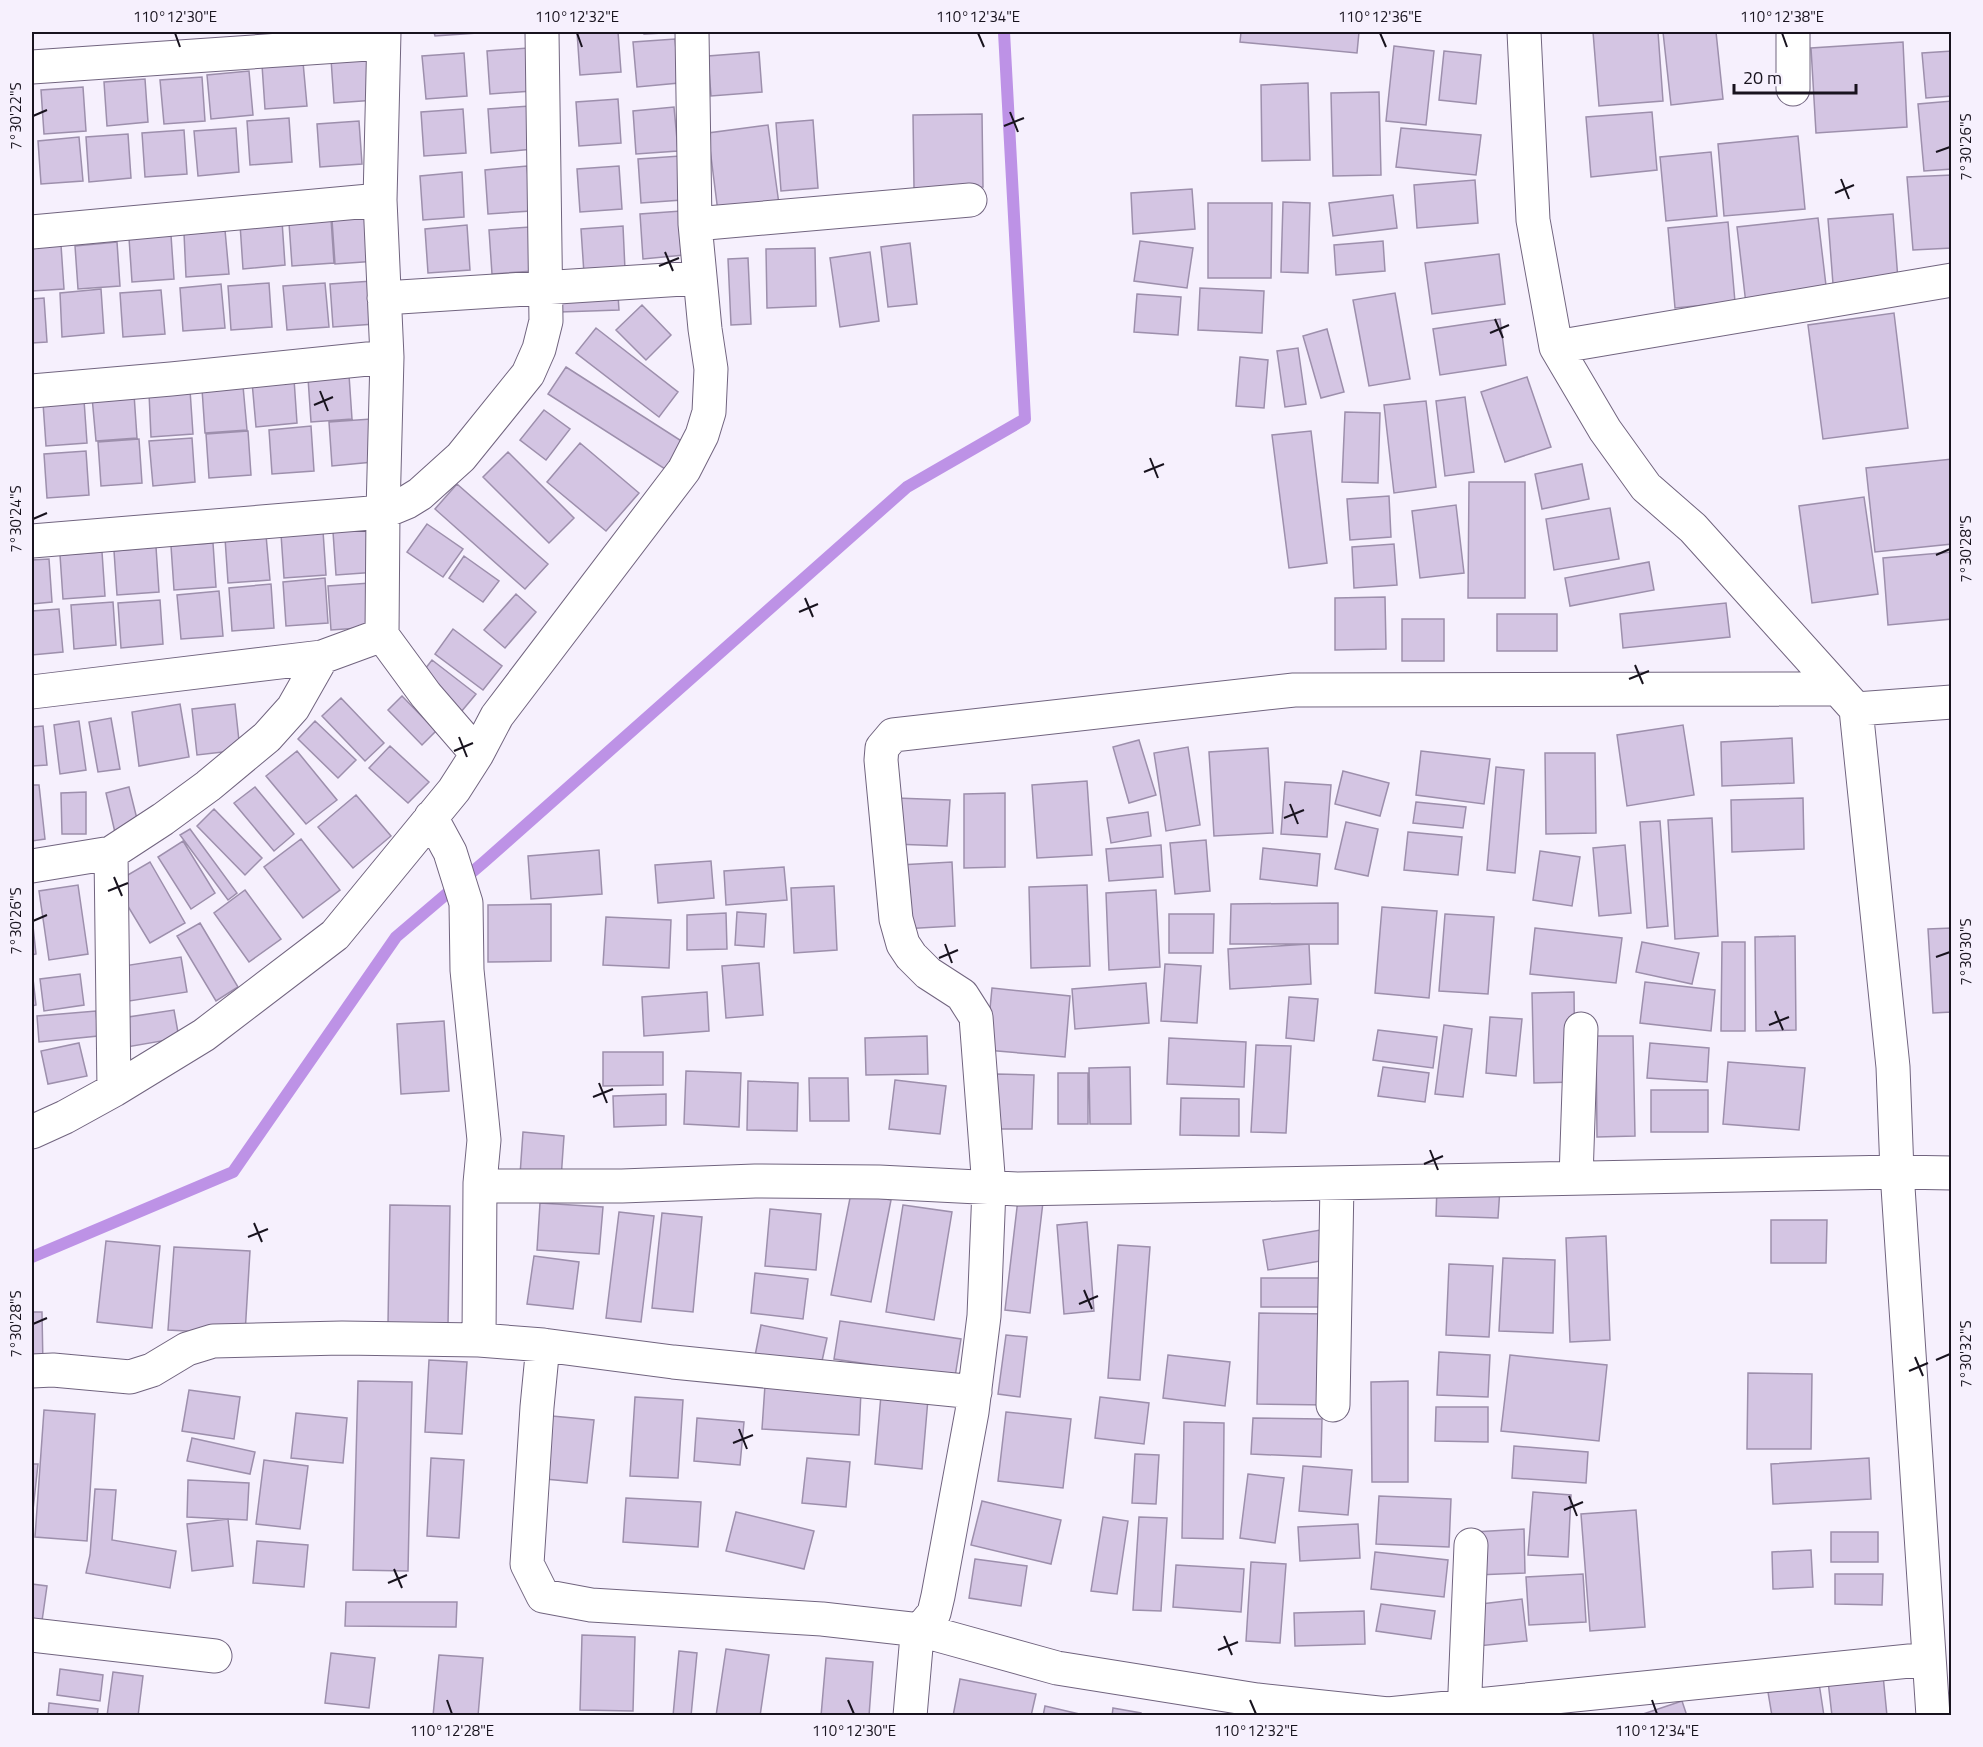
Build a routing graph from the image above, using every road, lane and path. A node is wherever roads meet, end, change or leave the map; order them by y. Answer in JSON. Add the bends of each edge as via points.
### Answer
{"nodes":[{"id":1,"x":542,"y":32,"type":"edge"},
{"id":2,"x":692,"y":32,"type":"edge"},
{"id":3,"x":1524,"y":32,"type":"edge"},
{"id":4,"x":1793,"y":32,"type":"edge"},
{"id":5,"x":384,"y":37,"type":"edge"},
{"id":6,"x":32,"y":67,"type":"edge"},
{"id":7,"x":1793,"y":89,"type":"dead end"},
{"id":8,"x":380,"y":200,"type":"junction"},
{"id":9,"x":970,"y":201,"type":"dead end"},
{"id":10,"x":695,"y":224,"type":"junction"},
{"id":11,"x":32,"y":232,"type":"edge"},
{"id":12,"x":699,"y":278,"type":"junction"},
{"id":13,"x":1952,"y":280,"type":"edge"},
{"id":14,"x":545,"y":289,"type":"junction"},
{"id":15,"x":384,"y":298,"type":"junction"},
{"id":16,"x":1556,"y":347,"type":"junction"},
{"id":17,"x":387,"y":357,"type":"junction"},
{"id":18,"x":32,"y":391,"type":"edge"},
{"id":19,"x":383,"y":512,"type":"junction"},
{"id":20,"x":32,"y":541,"type":"edge"},
{"id":21,"x":382,"y":635,"type":"junction"},
{"id":22,"x":322,"y":657,"type":"junction"},
{"id":23,"x":32,"y":692,"type":"edge"},
{"id":24,"x":1847,"y":699,"type":"junction"},
{"id":25,"x":1952,"y":702,"type":"edge"},
{"id":26,"x":477,"y":754,"type":"junction"},
{"id":27,"x":431,"y":817,"type":"junction"},
{"id":28,"x":111,"y":853,"type":"junction"},
{"id":29,"x":32,"y":866,"type":"edge"},
{"id":30,"x":1581,"y":1029,"type":"dead end"},
{"id":31,"x":114,"y":1090,"type":"junction"},
{"id":32,"x":32,"y":1132,"type":"edge"},
{"id":33,"x":1897,"y":1172,"type":"junction"},
{"id":34,"x":1952,"y":1173,"type":"edge"},
{"id":35,"x":1576,"y":1178,"type":"junction"},
{"id":36,"x":480,"y":1183,"type":"junction"},
{"id":37,"x":1337,"y":1183,"type":"junction"},
{"id":38,"x":989,"y":1188,"type":"junction"},
{"id":39,"x":479,"y":1340,"type":"junction"},
{"id":40,"x":543,"y":1345,"type":"junction"},
{"id":41,"x":32,"y":1371,"type":"edge"},
{"id":42,"x":975,"y":1392,"type":"junction"},
{"id":43,"x":1333,"y":1405,"type":"dead end"},
{"id":44,"x":1472,"y":1545,"type":"dead end"},
{"id":45,"x":920,"y":1630,"type":"junction"},
{"id":46,"x":32,"y":1635,"type":"edge"},
{"id":47,"x":215,"y":1656,"type":"dead end"},
{"id":48,"x":1929,"y":1659,"type":"junction"},
{"id":49,"x":1464,"y":1711,"type":"edge"},
{"id":50,"x":910,"y":1716,"type":"edge"},
{"id":51,"x":1933,"y":1716,"type":"edge"}],
"edges":[{"from":1,"to":14,"type":"street"},
{"from":2,"to":10,"type":"street"},
{"from":3,"to":16,"type":"street","via":[[1533,220]]},
{"from":4,"to":7,"type":"street"},
{"from":5,"to":6,"type":"street"},
{"from":5,"to":8,"type":"street"},
{"from":8,"to":11,"type":"street"},
{"from":8,"to":15,"type":"street"},
{"from":9,"to":10,"type":"street"},
{"from":10,"to":12,"type":"street"},
{"from":12,"to":14,"type":"street"},
{"from":12,"to":26,"type":"street","via":[[711,369],[709,412],[702,435],[684,470],[498,716]]},
{"from":13,"to":16,"type":"street"},
{"from":14,"to":15,"type":"street"},
{"from":14,"to":19,"type":"street","via":[[546,321],[528,374],[461,457],[420,494]]},
{"from":15,"to":17,"type":"street"},
{"from":16,"to":24,"type":"street","via":[[1605,430],[1647,487],[1694,528]]},
{"from":17,"to":18,"type":"street"},
{"from":17,"to":19,"type":"street"},
{"from":19,"to":20,"type":"street"},
{"from":19,"to":21,"type":"street"},
{"from":21,"to":22,"type":"street"},
{"from":21,"to":26,"type":"street","via":[[426,695]]},
{"from":22,"to":23,"type":"street"},
{"from":22,"to":28,"type":"street","via":[[293,708],[267,737],[208,786]]},
{"from":24,"to":25,"type":"street"},
{"from":24,"to":33,"type":"street","via":[[1893,1067]]},
{"from":24,"to":38,"type":"street","via":[[1294,690],[893,735],[882,748],[881,760],[896,919],[910,956],[962,995],[976,1017]]},
{"from":26,"to":27,"type":"street"},
{"from":27,"to":31,"type":"street","via":[[334,935],[204,1035]]},
{"from":27,"to":36,"type":"street","via":[[450,852],[466,903],[466,970],[484,1140]]},
{"from":28,"to":29,"type":"street"},
{"from":28,"to":31,"type":"street"},
{"from":30,"to":35,"type":"street"},
{"from":31,"to":32,"type":"street"},
{"from":33,"to":34,"type":"street"},
{"from":33,"to":35,"type":"street"},
{"from":33,"to":48,"type":"street"},
{"from":35,"to":37,"type":"street"},
{"from":36,"to":38,"type":"street","via":[[622,1186],[822,1181]]},
{"from":36,"to":39,"type":"street"},
{"from":37,"to":38,"type":"street"},
{"from":37,"to":43,"type":"street"},
{"from":38,"to":42,"type":"street","via":[[984,1316]]},
{"from":39,"to":40,"type":"street"},
{"from":39,"to":41,"type":"street","via":[[213,1341],[187,1349],[152,1370],[130,1377]]},
{"from":40,"to":42,"type":"street"},
{"from":40,"to":45,"type":"street","via":[[527,1564],[543,1596],[591,1605],[822,1619]]},
{"from":42,"to":45,"type":"street","via":[[938,1596],[934,1613]]},
{"from":44,"to":49,"type":"street"},
{"from":45,"to":49,"type":"street","via":[[1057,1668],[1257,1700],[1388,1714]]},
{"from":45,"to":50,"type":"street"},
{"from":46,"to":47,"type":"street"},
{"from":48,"to":49,"type":"street"},
{"from":48,"to":51,"type":"street"}]}
